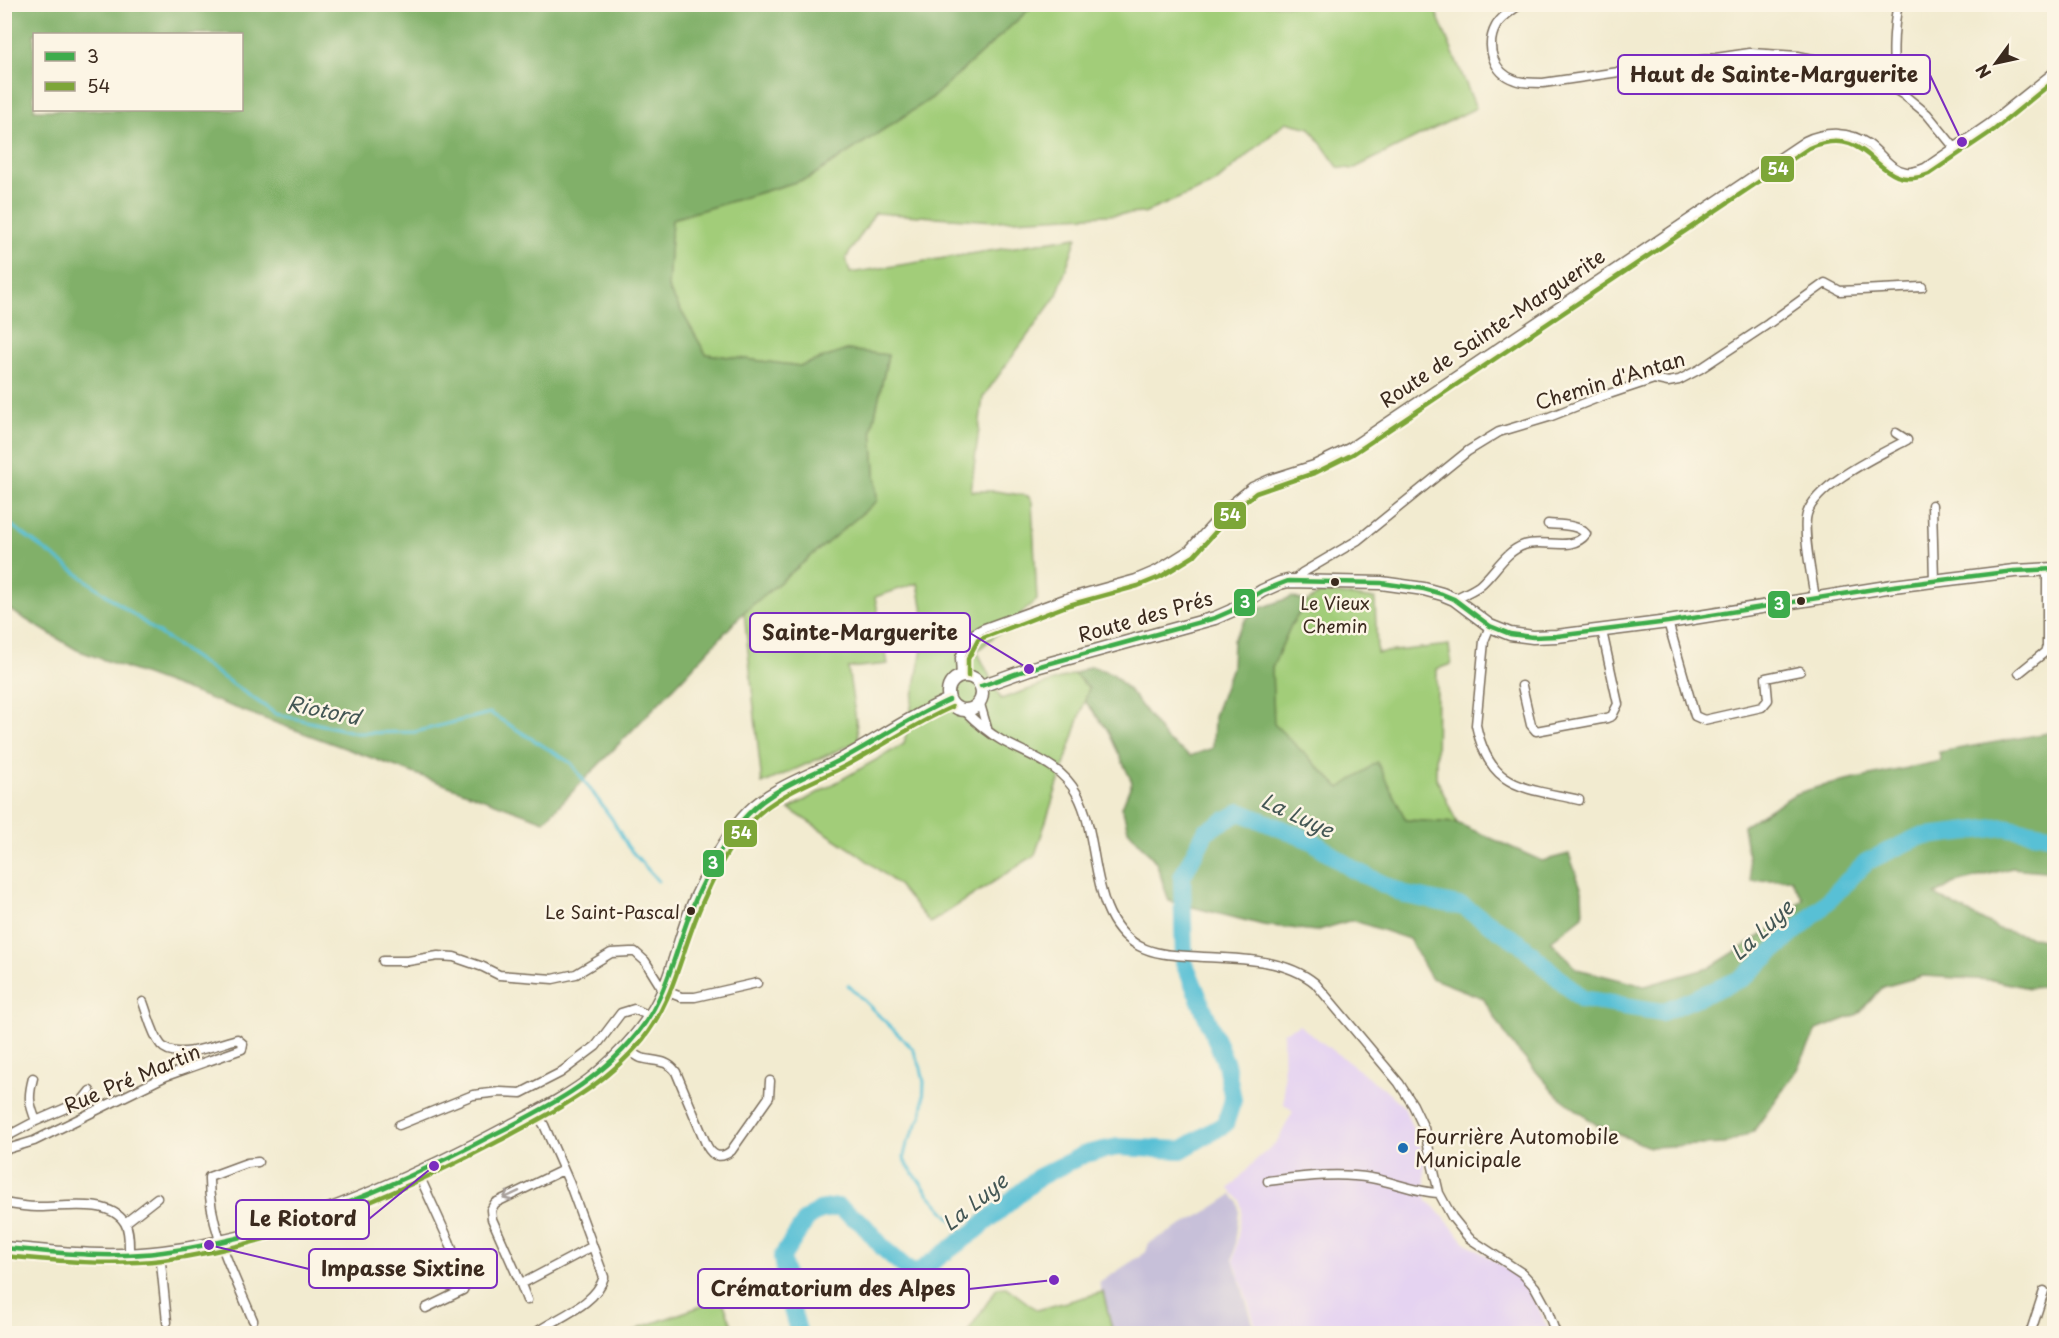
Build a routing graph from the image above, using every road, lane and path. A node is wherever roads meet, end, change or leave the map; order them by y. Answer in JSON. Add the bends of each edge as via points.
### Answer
{"nodes":[{"id":1,"x":1521,"y":4,"type":"edge"},
{"id":2,"x":1898,"y":4,"type":"edge"},
{"id":3,"x":2055,"y":72,"type":"edge"},
{"id":4,"x":1895,"y":89,"type":"junction"},
{"id":5,"x":1954,"y":147,"type":"junction"},
{"id":6,"x":1922,"y":287,"type":"dead end"},
{"id":7,"x":1896,"y":433,"type":"dead end"},
{"id":8,"x":1932,"y":505,"type":"dead end"},
{"id":9,"x":1548,"y":524,"type":"dead end"},
{"id":10,"x":2051,"y":569,"type":"edge"},
{"id":11,"x":1294,"y":581,"type":"junction"},
{"id":12,"x":1934,"y":581,"type":"junction"},
{"id":13,"x":1815,"y":597,"type":"junction"},
{"id":14,"x":1454,"y":600,"type":"junction"},
{"id":15,"x":1668,"y":622,"type":"junction"},
{"id":16,"x":1490,"y":626,"type":"junction"},
{"id":17,"x":1602,"y":631,"type":"junction"},
{"id":18,"x":1800,"y":670,"type":"dead end"},
{"id":19,"x":2019,"y":673,"type":"dead end"},
{"id":20,"x":961,"y":676,"type":"junction"},
{"id":21,"x":981,"y":686,"type":"junction"},
{"id":22,"x":1522,"y":686,"type":"dead end"},
{"id":23,"x":949,"y":700,"type":"junction"},
{"id":24,"x":980,"y":704,"type":"junction"},
{"id":25,"x":966,"y":711,"type":"junction"},
{"id":26,"x":991,"y":733,"type":"junction"},
{"id":27,"x":1579,"y":800,"type":"dead end"},
{"id":28,"x":382,"y":961,"type":"dead end"},
{"id":29,"x":757,"y":983,"type":"dead end"},
{"id":30,"x":663,"y":990,"type":"junction"},
{"id":31,"x":143,"y":1002,"type":"dead end"},
{"id":32,"x":650,"y":1016,"type":"junction"},
{"id":33,"x":625,"y":1047,"type":"junction"},
{"id":34,"x":33,"y":1078,"type":"dead end"},
{"id":35,"x":770,"y":1081,"type":"dead end"},
{"id":36,"x":90,"y":1092,"type":"dead end"},
{"id":37,"x":536,"y":1113,"type":"junction"},
{"id":38,"x":36,"y":1120,"type":"junction"},
{"id":39,"x":399,"y":1125,"type":"dead end"},
{"id":40,"x":4,"y":1138,"type":"edge"},
{"id":41,"x":4,"y":1150,"type":"edge"},
{"id":42,"x":258,"y":1162,"type":"dead end"},
{"id":43,"x":563,"y":1170,"type":"junction"},
{"id":44,"x":418,"y":1173,"type":"junction"},
{"id":45,"x":1268,"y":1180,"type":"dead end"},
{"id":46,"x":1439,"y":1193,"type":"junction"},
{"id":47,"x":157,"y":1198,"type":"dead end"},
{"id":48,"x":4,"y":1203,"type":"edge"},
{"id":49,"x":125,"y":1223,"type":"junction"},
{"id":50,"x":221,"y":1242,"type":"junction"},
{"id":51,"x":593,"y":1245,"type":"junction"},
{"id":52,"x":4,"y":1248,"type":"edge"},
{"id":53,"x":160,"y":1253,"type":"junction"},
{"id":54,"x":129,"y":1255,"type":"junction"},
{"id":55,"x":520,"y":1282,"type":"junction"},
{"id":56,"x":2044,"y":1291,"type":"dead end"},
{"id":57,"x":527,"y":1300,"type":"dead end"},
{"id":58,"x":426,"y":1308,"type":"dead end"},
{"id":59,"x":253,"y":1320,"type":"dead end"},
{"id":60,"x":167,"y":1322,"type":"dead end"},
{"id":61,"x":534,"y":1334,"type":"edge"},
{"id":62,"x":1556,"y":1334,"type":"edge"},
{"id":63,"x":2030,"y":1334,"type":"edge"}],
"edges":[{"from":1,"to":4,"type":"street","via":[[1497,24],[1491,51],[1505,74],[1522,82],[1543,83],[1750,53],[1798,56],[1842,65]]},
{"from":2,"to":4,"type":"street","via":[[1892,41]]},
{"from":3,"to":5,"type":"street","name":"Route de Sainte-Marguerite"},
{"from":4,"to":5,"type":"street","via":[[1927,114]]},
{"from":5,"to":20,"type":"street","name":"Route de Sainte-Marguerite","via":[[1925,168],[1906,172],[1896,169],[1869,145],[1849,136],[1821,134],[1805,141],[1349,448],[1252,487],[1174,561],[1136,579],[1057,602],[973,634],[962,652]]},
{"from":6,"to":11,"type":"street","name":"Chemin d'Antan","via":[[1840,291],[1825,283],[1819,285],[1768,324],[1679,380],[1654,379],[1499,432],[1468,451],[1358,540]]},
{"from":7,"to":13,"type":"street","via":[[1907,440],[1866,461],[1822,492],[1807,514],[1806,541]]},
{"from":8,"to":12,"type":"street"},
{"from":9,"to":14,"type":"street","via":[[1572,526],[1586,534],[1571,544],[1538,542],[1517,548],[1479,585]]},
{"from":10,"to":12,"type":"street","name":"Route des Prés"},
{"from":10,"to":19,"type":"street","via":[[2047,646]]},
{"from":11,"to":14,"type":"street","name":"Route des Prés","via":[[1381,583],[1424,589]]},
{"from":11,"to":21,"type":"street","name":"Route des Prés","via":[[1271,586],[1215,618]]},
{"from":12,"to":13,"type":"street","name":"Route des Prés"},
{"from":13,"to":15,"type":"street","name":"Route des Prés"},
{"from":14,"to":16,"type":"street","name":"Route des Prés"},
{"from":15,"to":17,"type":"street","name":"Route des Prés"},
{"from":15,"to":18,"type":"street","via":[[1695,716],[1700,719],[1762,707],[1768,700],[1766,678]]},
{"from":16,"to":17,"type":"street","name":"Route des Prés","via":[[1533,637]]},
{"from":16,"to":27,"type":"street","via":[[1476,724],[1489,762],[1506,780],[1518,786]]},
{"from":17,"to":22,"type":"street","via":[[1618,704],[1612,716],[1536,731],[1531,726]]},
{"from":20,"to":21,"type":"street","via":[[975,679]]},
{"from":20,"to":23,"type":"street","via":[[950,685]]},
{"from":21,"to":24,"type":"street"},
{"from":23,"to":25,"type":"street"},
{"from":23,"to":30,"type":"street","via":[[785,787],[752,810],[726,844],[697,897]]},
{"from":24,"to":25,"type":"street"},
{"from":24,"to":26,"type":"street","via":[[985,726]]},
{"from":25,"to":26,"type":"street"},
{"from":26,"to":46,"type":"street","via":[[1056,768],[1068,781],[1083,806],[1102,892],[1113,918],[1128,938],[1165,954],[1280,964],[1314,983],[1413,1105],[1424,1128]]},
{"from":28,"to":30,"type":"street","via":[[454,957],[499,975],[553,978],[576,974],[611,953],[635,952]]},
{"from":29,"to":30,"type":"street","via":[[695,997]]},
{"from":30,"to":32,"type":"street"},
{"from":31,"to":41,"type":"street","name":"Rue Pré Martin","via":[[157,1038],[169,1052],[237,1039],[243,1044],[242,1049],[166,1076],[34,1141]]},
{"from":32,"to":33,"type":"street"},
{"from":32,"to":39,"type":"street","via":[[633,1009],[621,1013],[596,1046],[560,1073],[521,1093],[473,1095]]},
{"from":33,"to":35,"type":"street","via":[[639,1057],[672,1066],[711,1154],[718,1156],[731,1151],[769,1096]]},
{"from":33,"to":37,"type":"street","via":[[593,1078]]},
{"from":34,"to":38,"type":"street","via":[[28,1094]]},
{"from":36,"to":38,"type":"street","via":[[82,1101]]},
{"from":37,"to":43,"type":"street"},
{"from":37,"to":44,"type":"street"},
{"from":38,"to":40,"type":"street"},
{"from":42,"to":50,"type":"street","via":[[209,1178]]},
{"from":43,"to":51,"type":"street"},
{"from":43,"to":55,"type":"street","one_way":true,"via":[[495,1203],[491,1210]]},
{"from":44,"to":50,"type":"street","via":[[306,1216]]},
{"from":44,"to":58,"type":"street","via":[[465,1285],[463,1290]]},
{"from":45,"to":46,"type":"street","via":[[1307,1176],[1371,1178]]},
{"from":46,"to":62,"type":"street","via":[[1469,1238],[1513,1266],[1534,1287]]},
{"from":47,"to":49,"type":"street"},
{"from":48,"to":49,"type":"street","via":[[98,1207]]},
{"from":49,"to":54,"type":"street"},
{"from":50,"to":53,"type":"street"},
{"from":50,"to":59,"type":"street"},
{"from":51,"to":55,"type":"street"},
{"from":51,"to":61,"type":"street","via":[[604,1277],[601,1287],[592,1298]]},
{"from":52,"to":54,"type":"street"},
{"from":53,"to":54,"type":"street"},
{"from":53,"to":60,"type":"street"},
{"from":55,"to":57,"type":"street"},
{"from":56,"to":63,"type":"street"}]}
